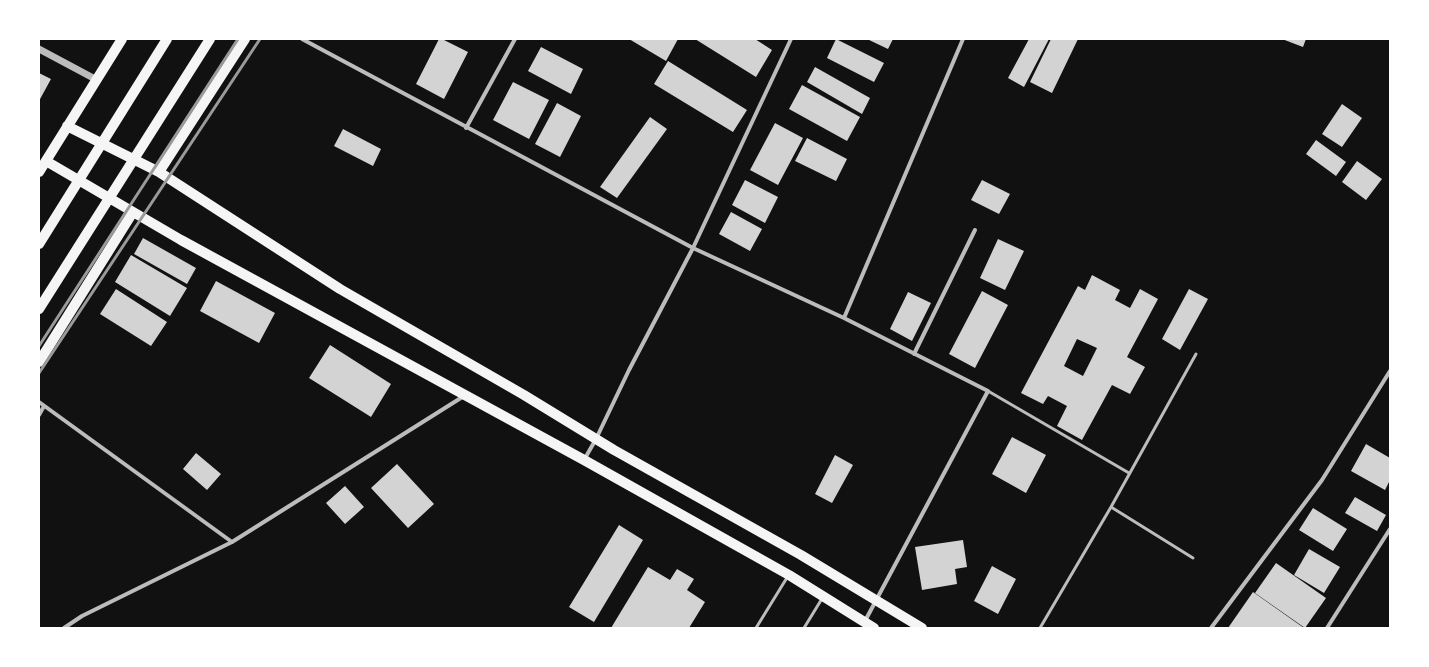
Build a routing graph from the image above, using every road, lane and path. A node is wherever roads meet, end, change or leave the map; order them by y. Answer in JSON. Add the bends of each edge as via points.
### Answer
{"nodes":[{"id":1,"x":122,"y":39,"type":"edge"},
{"id":2,"x":167,"y":39,"type":"edge"},
{"id":3,"x":210,"y":39,"type":"edge"},
{"id":4,"x":245,"y":39,"type":"edge"},
{"id":5,"x":302,"y":39,"type":"edge"},
{"id":6,"x":516,"y":39,"type":"edge"},
{"id":7,"x":792,"y":39,"type":"edge"},
{"id":8,"x":963,"y":39,"type":"edge"},
{"id":9,"x":39,"y":49,"type":"edge"},
{"id":10,"x":97,"y":80,"type":"junction"},
{"id":11,"x":67,"y":126,"type":"junction"},
{"id":12,"x":466,"y":128,"type":"junction"},
{"id":13,"x":46,"y":161,"type":"junction"},
{"id":14,"x":39,"y":172,"type":"edge"},
{"id":15,"x":159,"y":172,"type":"junction"},
{"id":16,"x":133,"y":212,"type":"junction"},
{"id":17,"x":974,"y":230,"type":"dead end"},
{"id":18,"x":39,"y":244,"type":"edge"},
{"id":19,"x":693,"y":248,"type":"junction"},
{"id":20,"x":39,"y":309,"type":"edge"},
{"id":21,"x":844,"y":318,"type":"junction"},
{"id":22,"x":914,"y":354,"type":"junction"},
{"id":23,"x":1196,"y":354,"type":"dead end"},
{"id":24,"x":39,"y":362,"type":"edge"},
{"id":25,"x":1390,"y":371,"type":"edge"},
{"id":26,"x":988,"y":391,"type":"junction"},
{"id":27,"x":466,"y":395,"type":"junction"},
{"id":28,"x":39,"y":402,"type":"edge"},
{"id":29,"x":44,"y":406,"type":"junction"},
{"id":30,"x":39,"y":415,"type":"edge"},
{"id":31,"x":596,"y":439,"type":"junction"},
{"id":32,"x":584,"y":460,"type":"junction"},
{"id":33,"x":1129,"y":473,"type":"junction"},
{"id":34,"x":1111,"y":507,"type":"junction"},
{"id":35,"x":1390,"y":529,"type":"edge"},
{"id":36,"x":232,"y":542,"type":"junction"},
{"id":37,"x":1193,"y":558,"type":"dead end"},
{"id":38,"x":788,"y":575,"type":"junction"},
{"id":39,"x":824,"y":596,"type":"junction"},
{"id":40,"x":876,"y":600,"type":"junction"},
{"id":41,"x":864,"y":622,"type":"junction"},
{"id":42,"x":64,"y":628,"type":"edge"},
{"id":43,"x":756,"y":628,"type":"edge"},
{"id":44,"x":804,"y":628,"type":"edge"},
{"id":45,"x":874,"y":628,"type":"edge"},
{"id":46,"x":922,"y":628,"type":"edge"},
{"id":47,"x":1040,"y":628,"type":"edge"},
{"id":48,"x":1212,"y":628,"type":"edge"},
{"id":49,"x":1327,"y":628,"type":"edge"}],
"edges":[{"from":1,"to":10,"type":"main road"},
{"from":2,"to":18,"type":"main road"},
{"from":3,"to":20,"type":"main road"},
{"from":4,"to":15,"type":"main road"},
{"from":5,"to":12,"type":"street"},
{"from":6,"to":12,"type":"street"},
{"from":7,"to":19,"type":"street"},
{"from":8,"to":21,"type":"street"},
{"from":9,"to":10,"type":"street"},
{"from":10,"to":11,"type":"main road"},
{"from":11,"to":13,"type":"main road"},
{"from":11,"to":15,"type":"main road"},
{"from":12,"to":19,"type":"street"},
{"from":13,"to":14,"type":"main road"},
{"from":13,"to":16,"type":"main road"},
{"from":15,"to":31,"type":"main road","via":[[340,289]]},
{"from":16,"to":24,"type":"main road"},
{"from":16,"to":27,"type":"main road"},
{"from":17,"to":22,"type":"street"},
{"from":19,"to":21,"type":"street"},
{"from":19,"to":31,"type":"street"},
{"from":21,"to":22,"type":"street"},
{"from":22,"to":26,"type":"street"},
{"from":23,"to":33,"type":"lane"},
{"from":25,"to":48,"type":"street","via":[[1322,480]]},
{"from":26,"to":33,"type":"lane"},
{"from":26,"to":40,"type":"street"},
{"from":27,"to":32,"type":"main road"},
{"from":27,"to":36,"type":"street"},
{"from":28,"to":29,"type":"street"},
{"from":29,"to":30,"type":"street"},
{"from":29,"to":36,"type":"street"},
{"from":31,"to":32,"type":"street"},
{"from":31,"to":40,"type":"main road"},
{"from":32,"to":38,"type":"main road"},
{"from":33,"to":34,"type":"lane"},
{"from":34,"to":37,"type":"lane"},
{"from":34,"to":47,"type":"lane"},
{"from":35,"to":49,"type":"street"},
{"from":36,"to":42,"type":"street","via":[[82,616]]},
{"from":38,"to":39,"type":"main road"},
{"from":38,"to":43,"type":"lane"},
{"from":39,"to":41,"type":"main road"},
{"from":39,"to":44,"type":"lane"},
{"from":40,"to":41,"type":"street"},
{"from":40,"to":46,"type":"main road"},
{"from":41,"to":45,"type":"main road"}]}
